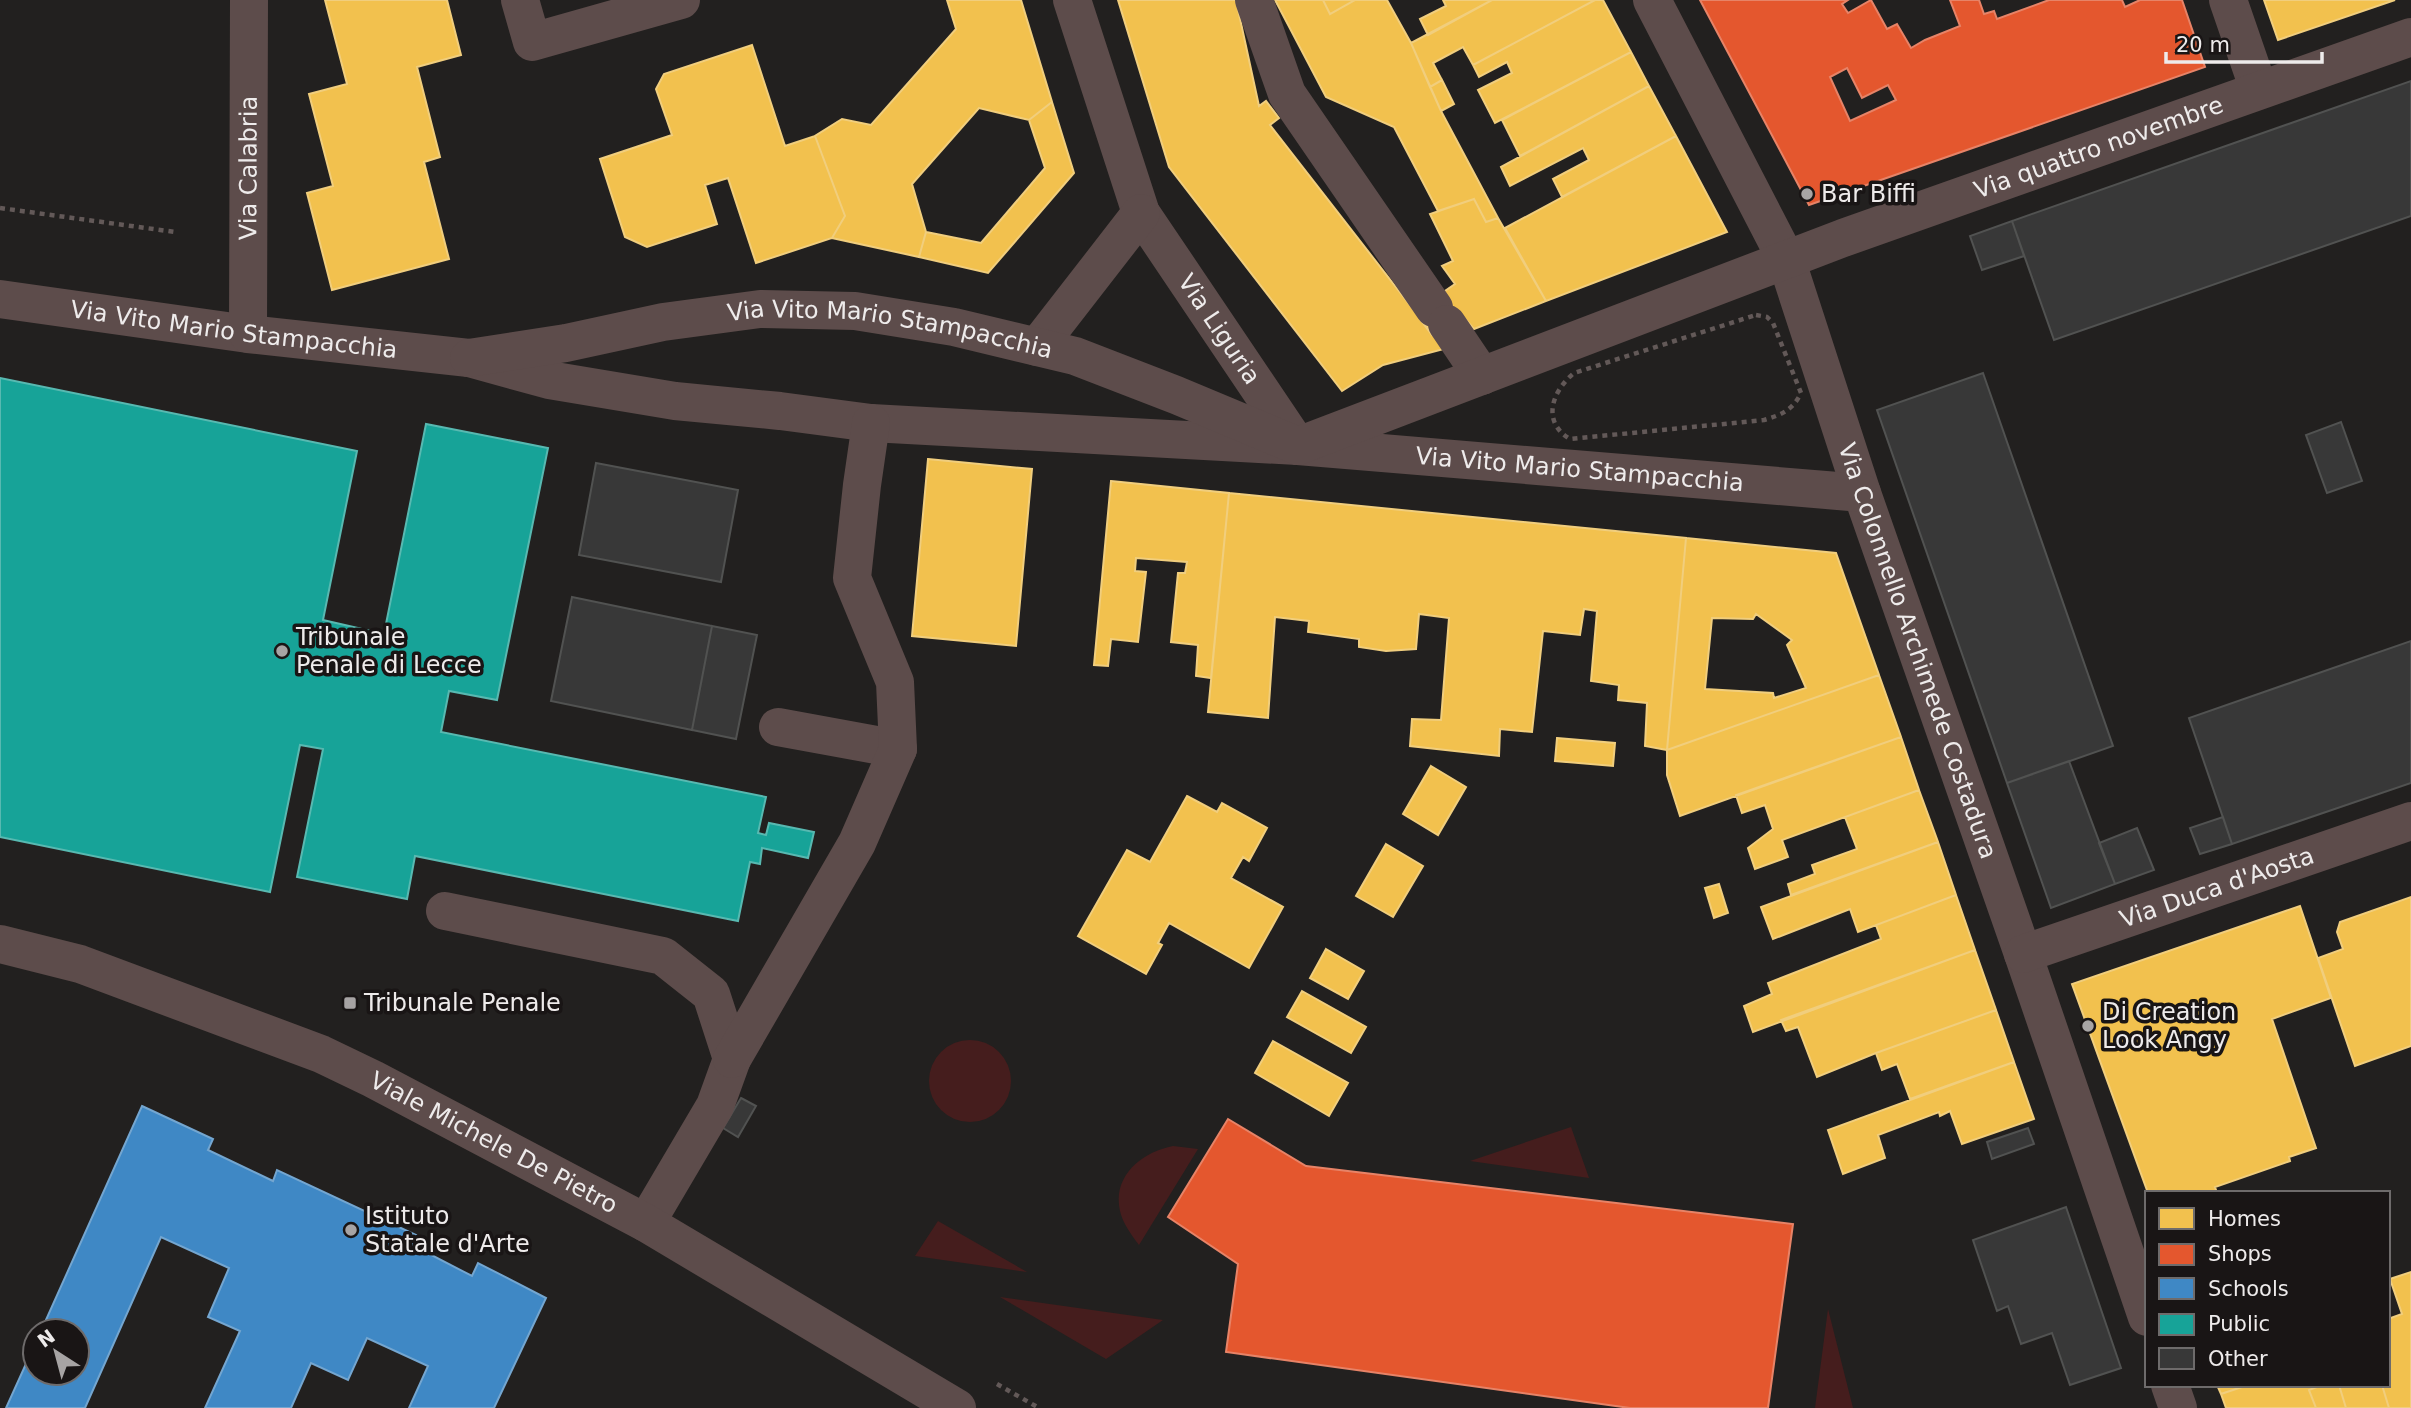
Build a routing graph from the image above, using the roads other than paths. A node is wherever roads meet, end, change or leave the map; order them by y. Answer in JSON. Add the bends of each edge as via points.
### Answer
{"nodes":[{"id":1,"x":249,"y":0,"type":"edge"},
{"id":2,"x":520,"y":0,"type":"edge"},
{"id":3,"x":681,"y":0,"type":"edge"},
{"id":4,"x":1072,"y":0,"type":"edge"},
{"id":5,"x":1254,"y":0,"type":"edge"},
{"id":6,"x":1652,"y":0,"type":"edge"},
{"id":7,"x":2228,"y":0,"type":"edge"},
{"id":8,"x":2411,"y":37,"type":"edge"},
{"id":9,"x":2259,"y":90,"type":"junction"},
{"id":10,"x":1141,"y":213,"type":"junction"},
{"id":11,"x":1786,"y":259,"type":"junction"},
{"id":12,"x":0,"y":299,"type":"edge"},
{"id":13,"x":248,"y":334,"type":"junction"},
{"id":14,"x":1037,"y":347,"type":"junction"},
{"id":15,"x":468,"y":358,"type":"junction"},
{"id":16,"x":1482,"y":376,"type":"junction"},
{"id":17,"x":872,"y":423,"type":"junction"},
{"id":18,"x":1298,"y":446,"type":"junction"},
{"id":19,"x":1862,"y":493,"type":"junction"},
{"id":20,"x":778,"y":727,"type":"dead end"},
{"id":21,"x":898,"y":749,"type":"junction"},
{"id":22,"x":2411,"y":821,"type":"edge"},
{"id":23,"x":445,"y":911,"type":"dead end"},
{"id":24,"x":0,"y":944,"type":"edge"},
{"id":25,"x":2024,"y":954,"type":"junction"},
{"id":26,"x":732,"y":1059,"type":"junction"},
{"id":27,"x":646,"y":1223,"type":"junction"},
{"id":28,"x":2145,"y":1311,"type":"edge"},
{"id":29,"x":2171,"y":1387,"type":"edge"},
{"id":30,"x":957,"y":1408,"type":"edge"},
{"id":31,"x":2178,"y":1408,"type":"edge"}],
"edges":[{"from":1,"to":13,"type":"street","name":"Via Calabria"},
{"from":2,"to":3,"type":"street","via":[[532,42]]},
{"from":4,"to":10,"type":"street","name":"Via Liguria"},
{"from":5,"to":16,"type":"street","via":[[1287,94]]},
{"from":6,"to":11,"type":"street","name":"Via Colonnello Archimede Costadura"},
{"from":7,"to":9,"type":"street"},
{"from":8,"to":9,"type":"street","name":"Via quattro novembre"},
{"from":9,"to":11,"type":"street","name":"Via quattro novembre"},
{"from":10,"to":14,"type":"street"},
{"from":10,"to":18,"type":"street","name":"Via Liguria"},
{"from":11,"to":16,"type":"street","name":"Via Vito Mario Stampacchia"},
{"from":11,"to":19,"type":"street","name":"Via Colonnello Archimede Costadura"},
{"from":12,"to":13,"type":"street","name":"Via Vito Mario Stampacchia"},
{"from":13,"to":15,"type":"street","name":"Via Vito Mario Stampacchia"},
{"from":14,"to":15,"type":"street","name":"Via Vito Mario Stampacchia","via":[[855,310],[760,309]]},
{"from":14,"to":18,"type":"street","name":"Via Vito Mario Stampacchia","via":[[1088,361]]},
{"from":15,"to":17,"type":"street","name":"Via Vito Mario Stampacchia","via":[[549,380],[649,397]]},
{"from":16,"to":18,"type":"street","name":"Via Vito Mario Stampacchia"},
{"from":17,"to":18,"type":"street","name":"Via Vito Mario Stampacchia"},
{"from":17,"to":21,"type":"street","via":[[852,578],[895,682]]},
{"from":18,"to":19,"type":"street","name":"Via Vito Mario Stampacchia"},
{"from":19,"to":25,"type":"street","name":"Via Colonnello Archimede Costadura"},
{"from":20,"to":21,"type":"street"},
{"from":21,"to":26,"type":"street","via":[[857,844]]},
{"from":22,"to":25,"type":"street","name":"Via Duca d'Aosta"},
{"from":23,"to":26,"type":"street","via":[[663,957],[710,994]]},
{"from":24,"to":27,"type":"street","name":"Viale Michele De Pietro","via":[[80,964],[321,1054]]},
{"from":25,"to":28,"type":"street","name":"Via Colonnello Archimede Costadura"},
{"from":26,"to":27,"type":"street","via":[[715,1106]]},
{"from":27,"to":30,"type":"street","name":"Viale Michele De Pietro"},
{"from":29,"to":31,"type":"street"}]}
